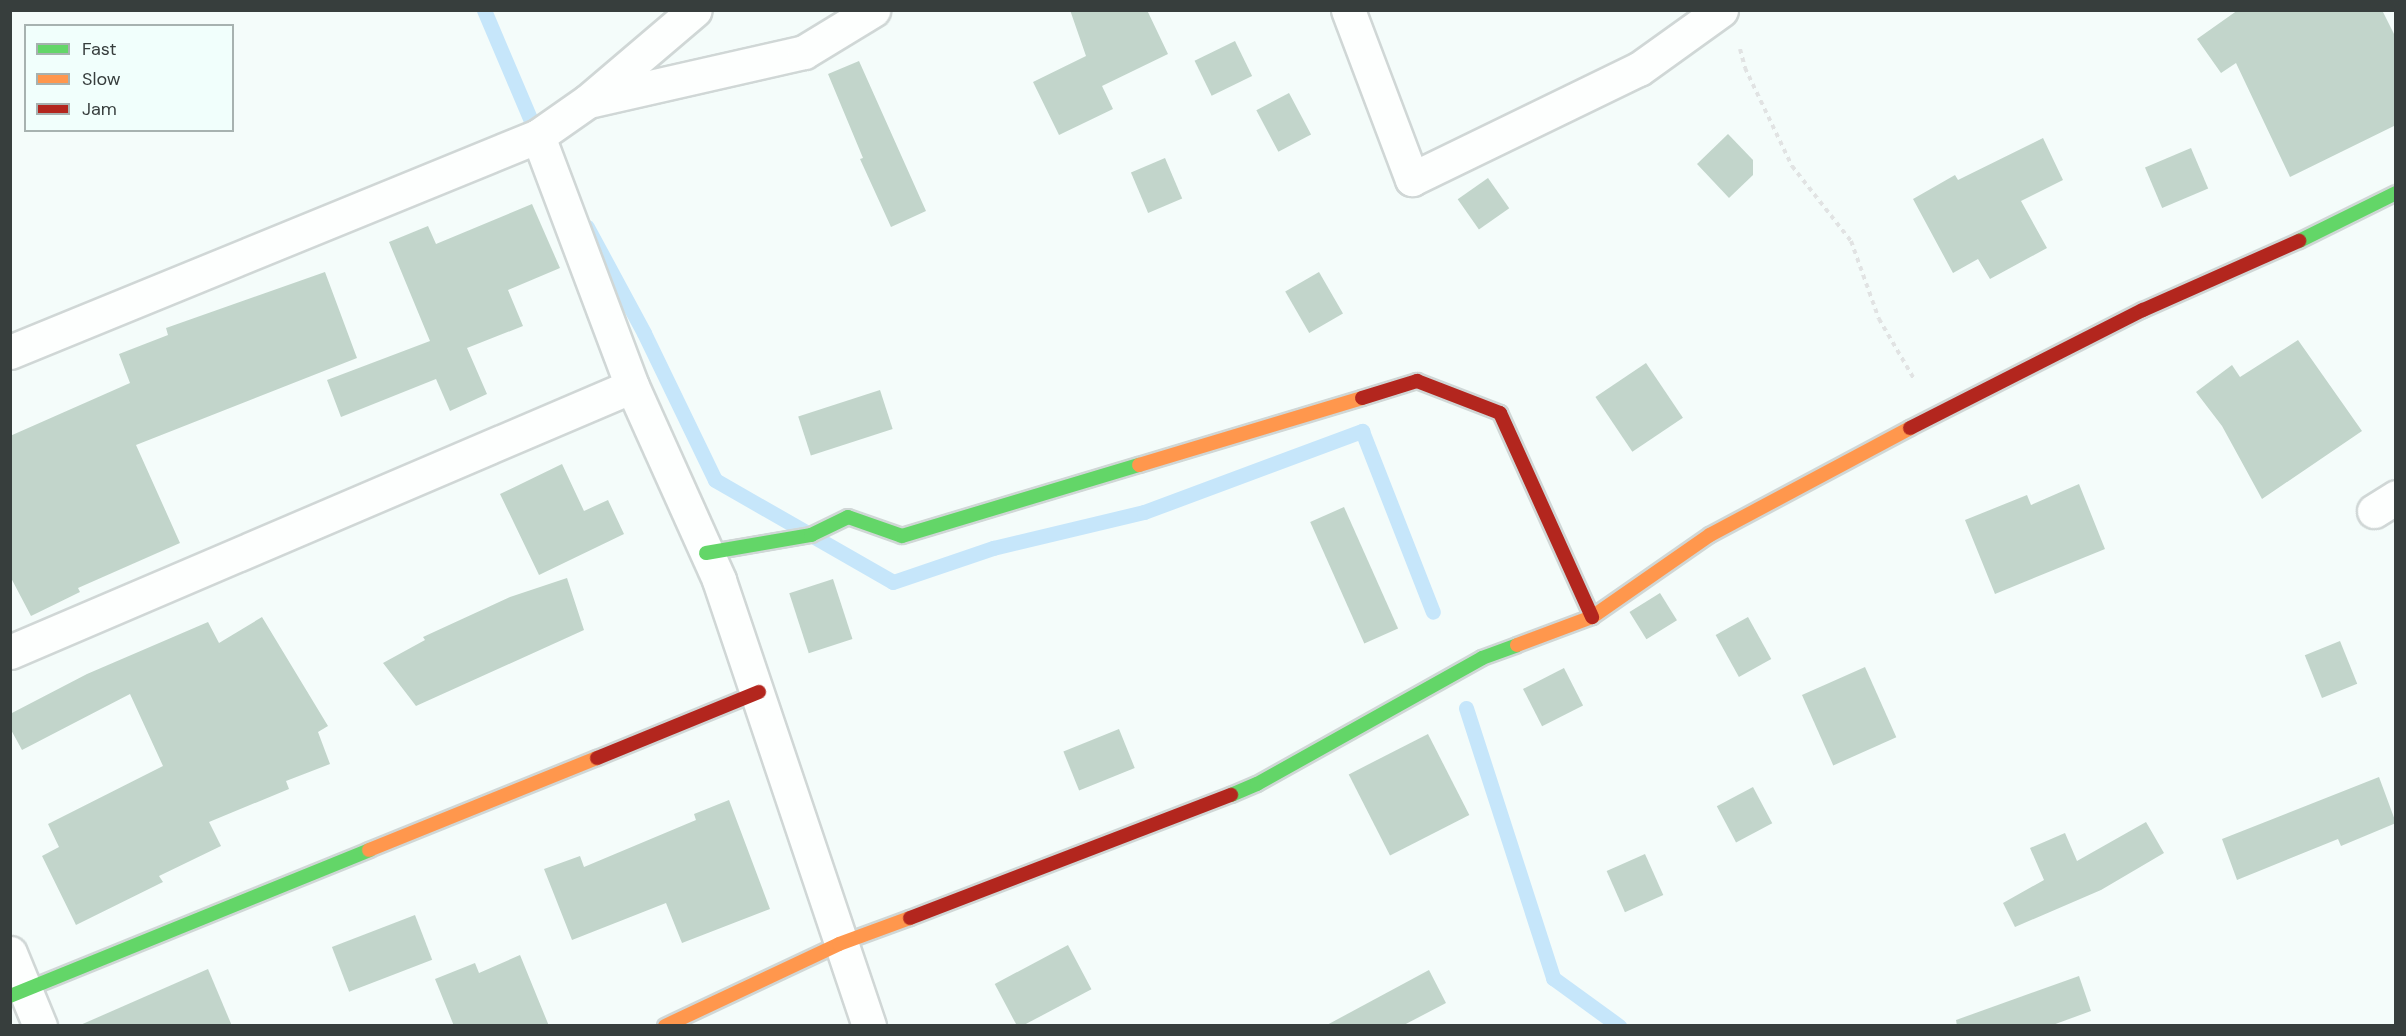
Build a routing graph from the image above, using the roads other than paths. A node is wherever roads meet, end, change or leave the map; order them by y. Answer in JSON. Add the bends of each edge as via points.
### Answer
{"nodes":[{"id":1,"x":694,"y":10,"type":"edge"},
{"id":2,"x":873,"y":10,"type":"edge"},
{"id":3,"x":1348,"y":10,"type":"edge"},
{"id":4,"x":1721,"y":10,"type":"edge"},
{"id":5,"x":588,"y":101,"type":"junction"},
{"id":6,"x":538,"y":136,"type":"junction"},
{"id":7,"x":2396,"y":193,"type":"edge"},
{"id":8,"x":10,"y":352,"type":"edge"},
{"id":9,"x":632,"y":386,"type":"junction"},
{"id":10,"x":706,"y":553,"type":"junction"},
{"id":11,"x":1592,"y":617,"type":"junction"},
{"id":12,"x":10,"y":652,"type":"edge"},
{"id":13,"x":759,"y":692,"type":"junction"},
{"id":14,"x":839,"y":944,"type":"junction"},
{"id":15,"x":10,"y":953,"type":"edge"},
{"id":16,"x":18,"y":994,"type":"edge"},
{"id":17,"x":40,"y":1026,"type":"edge"},
{"id":18,"x":665,"y":1026,"type":"edge"},
{"id":19,"x":869,"y":1026,"type":"edge"}],
"edges":[{"from":1,"to":5,"type":"street"},
{"from":2,"to":5,"type":"street","via":[[804,52]]},
{"from":3,"to":4,"type":"street","via":[[1412,179],[1639,69]]},
{"from":5,"to":6,"type":"street"},
{"from":6,"to":8,"type":"street"},
{"from":6,"to":9,"type":"street"},
{"from":7,"to":11,"type":"street","via":[[2339,224],[2143,310],[1935,416],[1710,535]]},
{"from":9,"to":10,"type":"street"},
{"from":9,"to":12,"type":"street"},
{"from":10,"to":11,"type":"street","via":[[811,535],[848,517],[902,536],[1417,381],[1500,413]]},
{"from":10,"to":13,"type":"street"},
{"from":11,"to":14,"type":"street","via":[[1482,658],[1257,784],[1022,878]]},
{"from":13,"to":14,"type":"street"},
{"from":13,"to":16,"type":"street"},
{"from":14,"to":18,"type":"street"},
{"from":14,"to":19,"type":"street"},
{"from":15,"to":16,"type":"street"},
{"from":16,"to":17,"type":"street"}]}
